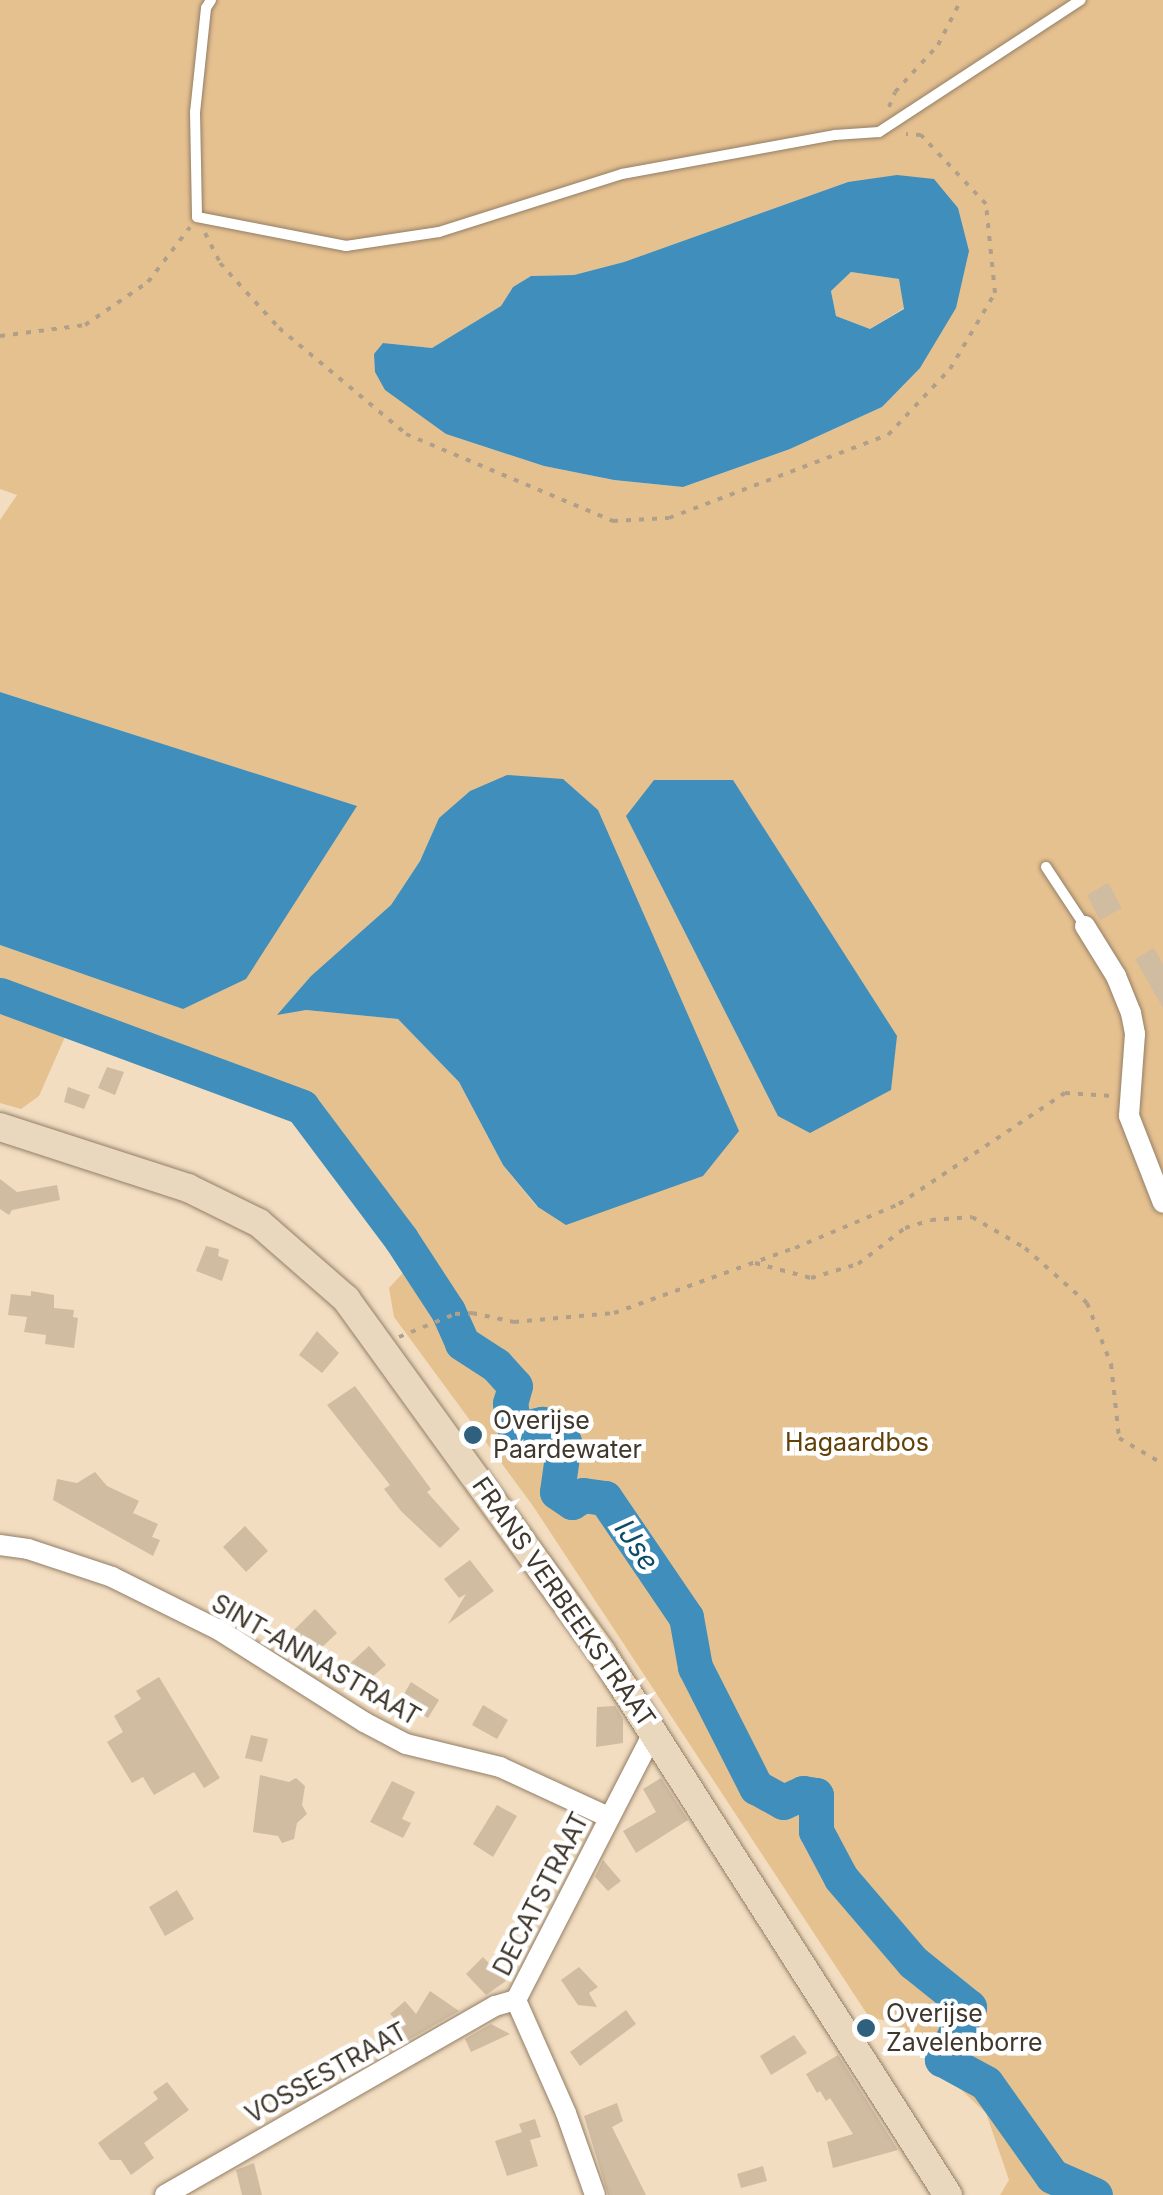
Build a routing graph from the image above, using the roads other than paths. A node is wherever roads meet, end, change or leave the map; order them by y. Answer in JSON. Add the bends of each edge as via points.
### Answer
{"nodes":[{"id":1,"x":210,"y":0,"type":"edge"},
{"id":2,"x":1080,"y":0,"type":"edge"},
{"id":3,"x":1046,"y":867,"type":"dead end"},
{"id":4,"x":1085,"y":926,"type":"joint"},
{"id":5,"x":0,"y":1127,"type":"edge"},
{"id":6,"x":1163,"y":1203,"type":"edge"},
{"id":7,"x":0,"y":1546,"type":"edge"},
{"id":8,"x":654,"y":1731,"type":"junction"},
{"id":9,"x":608,"y":1817,"type":"junction"},
{"id":10,"x":516,"y":2000,"type":"junction"},
{"id":11,"x":164,"y":2195,"type":"edge"},
{"id":12,"x":595,"y":2195,"type":"edge"},
{"id":13,"x":948,"y":2195,"type":"edge"}],
"edges":[{"from":1,"to":2,"type":"lane","via":[[195,112],[198,217],[346,246],[439,232],[622,174],[878,132]]},
{"from":3,"to":4,"type":"lane"},
{"from":4,"to":6,"type":"street","via":[[1130,1013],[1135,1034],[1129,1116]]},
{"from":5,"to":8,"type":"main road","name":"FRANS VERBEEKSTRAAT","via":[[188,1188],[259,1223],[315,1268],[372,1332]]},
{"from":7,"to":9,"type":"street","name":"SINT-ANNASTRAAT","via":[[112,1577],[219,1630],[406,1744],[500,1766]]},
{"from":8,"to":9,"type":"street","name":"DECATSTRAAT"},
{"from":8,"to":13,"type":"main road","name":"FRANS VERBEEKSTRAAT"},
{"from":9,"to":10,"type":"street","name":"DECATSTRAAT"},
{"from":10,"to":11,"type":"street","name":"VOSSESTRAAT"},
{"from":10,"to":12,"type":"street","name":"DECATSTRAAT"}]}
